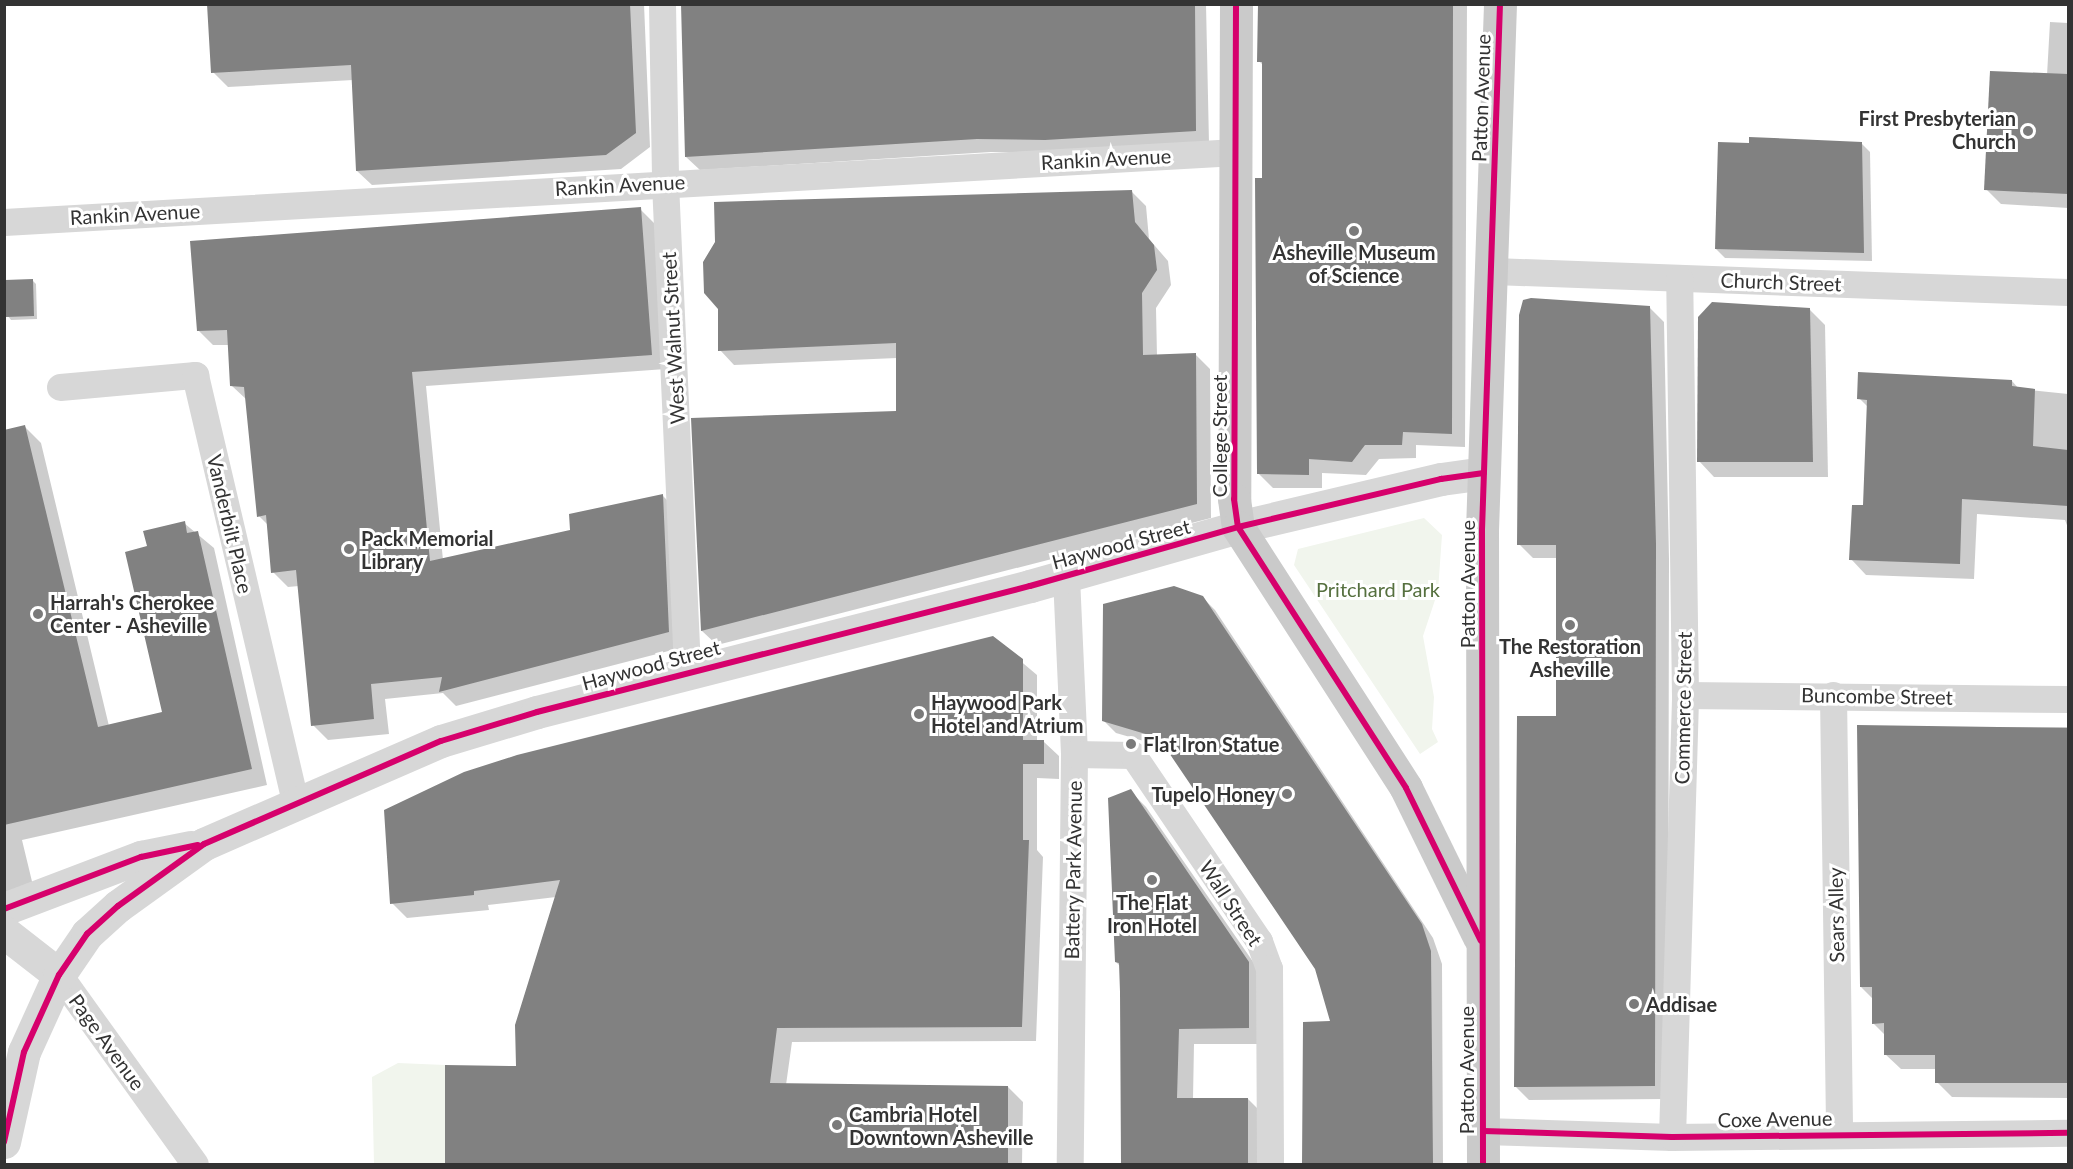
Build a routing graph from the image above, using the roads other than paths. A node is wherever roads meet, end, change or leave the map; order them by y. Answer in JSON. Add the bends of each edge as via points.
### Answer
{"nodes":[{"id":1,"x":662,"y":4,"type":"edge"},
{"id":2,"x":1236,"y":4,"type":"edge"},
{"id":3,"x":1500,"y":4,"type":"edge"},
{"id":4,"x":1236,"y":152,"type":"junction"},
{"id":5,"x":665,"y":183,"type":"junction"},
{"id":6,"x":4,"y":222,"type":"edge"},
{"id":7,"x":1494,"y":271,"type":"junction"},
{"id":8,"x":1679,"y":279,"type":"junction"},
{"id":9,"x":2068,"y":292,"type":"edge"},
{"id":10,"x":60,"y":387,"type":"dead end"},
{"id":11,"x":1484,"y":473,"type":"junction"},
{"id":12,"x":1238,"y":527,"type":"junction"},
{"id":13,"x":1066,"y":576,"type":"junction"},
{"id":14,"x":687,"y":672,"type":"junction"},
{"id":15,"x":1685,"y":695,"type":"junction"},
{"id":16,"x":1833,"y":695,"type":"junction"},
{"id":17,"x":2068,"y":699,"type":"edge"},
{"id":18,"x":1074,"y":754,"type":"junction"},
{"id":19,"x":296,"y":804,"type":"junction"},
{"id":20,"x":204,"y":844,"type":"junction"},
{"id":21,"x":4,"y":909,"type":"edge"},
{"id":22,"x":4,"y":932,"type":"edge"},
{"id":23,"x":1482,"y":944,"type":"junction"},
{"id":24,"x":4,"y":963,"type":"edge"},
{"id":25,"x":59,"y":975,"type":"junction"},
{"id":26,"x":1483,"y":1131,"type":"junction"},
{"id":27,"x":2068,"y":1133,"type":"edge"},
{"id":28,"x":1839,"y":1134,"type":"junction"},
{"id":29,"x":1672,"y":1137,"type":"junction"},
{"id":30,"x":4,"y":1142,"type":"edge"},
{"id":31,"x":195,"y":1164,"type":"edge"},
{"id":32,"x":1070,"y":1164,"type":"edge"},
{"id":33,"x":1270,"y":1164,"type":"edge"},
{"id":34,"x":1483,"y":1164,"type":"edge"}],
"edges":[{"from":1,"to":5,"type":"street","name":"West Walnut Street"},
{"from":2,"to":4,"type":"main road","name":"College Street"},
{"from":3,"to":7,"type":"main road","name":"Patton Avenue"},
{"from":4,"to":5,"type":"street","name":"Rankin Avenue"},
{"from":4,"to":12,"type":"main road","name":"College Street","via":[[1234,499]]},
{"from":5,"to":6,"type":"street","name":"Rankin Avenue"},
{"from":5,"to":14,"type":"street","name":"West Walnut Street"},
{"from":7,"to":8,"type":"street","name":"Church Street"},
{"from":7,"to":11,"type":"main road","name":"Patton Avenue"},
{"from":8,"to":9,"type":"street","name":"Church Street"},
{"from":8,"to":15,"type":"street","name":"Commerce Street"},
{"from":10,"to":19,"type":"street","name":"Vanderbilt Place","via":[[195,375]]},
{"from":11,"to":12,"type":"street","name":"Haywood Street","via":[[1441,479]]},
{"from":11,"to":23,"type":"main road","name":"Patton Avenue"},
{"from":12,"to":13,"type":"street","name":"Haywood Street"},
{"from":12,"to":23,"type":"main road","name":"College Street","via":[[1407,788]]},
{"from":13,"to":14,"type":"street","name":"Haywood Street"},
{"from":13,"to":18,"type":"street","name":"Battery Park Avenue"},
{"from":14,"to":19,"type":"street","name":"Haywood Street","via":[[441,741]]},
{"from":15,"to":16,"type":"street","name":"Buncombe Street"},
{"from":15,"to":29,"type":"street","name":"Commerce Street"},
{"from":16,"to":17,"type":"street","name":"Buncombe Street"},
{"from":16,"to":28,"type":"street","name":"Sears Alley"},
{"from":18,"to":32,"type":"street","name":"Battery Park Avenue"},
{"from":18,"to":33,"type":"street","name":"Wall Street","via":[[1133,755],[1259,941],[1269,968]]},
{"from":19,"to":20,"type":"street","name":"Haywood Street"},
{"from":20,"to":21,"type":"street","via":[[141,857]]},
{"from":20,"to":25,"type":"street","name":"Haywood Street","via":[[95,927]]},
{"from":22,"to":25,"type":"street","name":"Page Avenue"},
{"from":23,"to":26,"type":"main road","name":"Patton Avenue"},
{"from":24,"to":25,"type":"street"},
{"from":25,"to":30,"type":"street","name":"Haywood Street","via":[[24,1052]]},
{"from":25,"to":31,"type":"street","name":"Page Avenue"},
{"from":26,"to":29,"type":"street","name":"Coxe Avenue"},
{"from":26,"to":34,"type":"main road","name":"Patton Avenue"},
{"from":27,"to":28,"type":"street","name":"Coxe Avenue"},
{"from":28,"to":29,"type":"street","name":"Coxe Avenue"}]}
